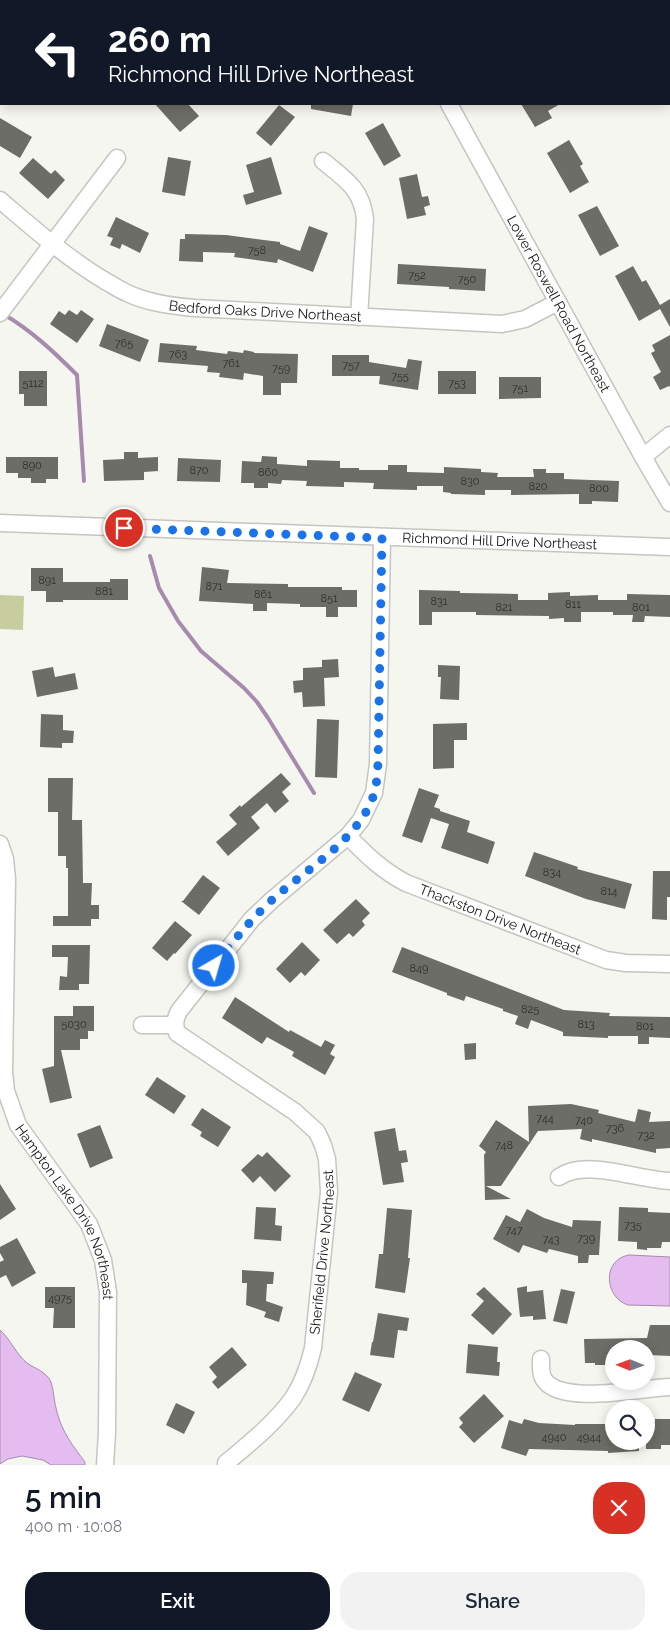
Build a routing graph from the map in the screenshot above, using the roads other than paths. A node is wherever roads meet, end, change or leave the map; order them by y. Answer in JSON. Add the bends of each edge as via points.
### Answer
{"nodes":[{"id":1,"x":450,"y":105,"type":"edge"},
{"id":2,"x":116,"y":158,"type":"dead end"},
{"id":3,"x":323,"y":161,"type":"dead end"},
{"id":4,"x":0,"y":200,"type":"edge"},
{"id":5,"x":52,"y":244,"type":"junction"},
{"id":6,"x":558,"y":302,"type":"junction"},
{"id":7,"x":0,"y":313,"type":"edge"},
{"id":8,"x":359,"y":316,"type":"junction"},
{"id":9,"x":670,"y":435,"type":"edge"},
{"id":10,"x":643,"y":457,"type":"junction"},
{"id":11,"x":670,"y":503,"type":"edge"},
{"id":12,"x":0,"y":523,"type":"edge"},
{"id":13,"x":382,"y":538,"type":"junction"},
{"id":14,"x":670,"y":546,"type":"edge"},
{"id":15,"x":348,"y":836,"type":"junction"},
{"id":16,"x":0,"y":844,"type":"edge"},
{"id":17,"x":670,"y":964,"type":"edge"},
{"id":18,"x":142,"y":1025,"type":"dead end"},
{"id":19,"x":175,"y":1025,"type":"junction"},
{"id":20,"x":559,"y":1177,"type":"dead end"},
{"id":21,"x":670,"y":1181,"type":"edge"},
{"id":22,"x":541,"y":1358,"type":"dead end"},
{"id":23,"x":670,"y":1387,"type":"edge"},
{"id":24,"x":226,"y":1462,"type":"dead end"},
{"id":25,"x":105,"y":1465,"type":"edge"}],
"edges":[{"from":1,"to":6,"type":"street","name":"Lower Roswell Road Northeast"},
{"from":2,"to":5,"type":"street"},
{"from":3,"to":8,"type":"street","via":[[353,186],[364,211]]},
{"from":4,"to":5,"type":"street","name":"Bedford Oaks Drive Northeast"},
{"from":5,"to":7,"type":"street"},
{"from":5,"to":8,"type":"street","name":"Bedford Oaks Drive Northeast","via":[[127,294],[150,301],[195,308]]},
{"from":6,"to":8,"type":"street","name":"Bedford Oaks Drive Northeast","via":[[525,318],[502,324]]},
{"from":6,"to":10,"type":"street","name":"Lower Roswell Road Northeast"},
{"from":9,"to":10,"type":"street"},
{"from":10,"to":11,"type":"street","name":"Lower Roswell Road Northeast"},
{"from":12,"to":13,"type":"street","name":"Richmond Hill Drive Northeast"},
{"from":13,"to":14,"type":"street","name":"Richmond Hill Drive Northeast"},
{"from":13,"to":15,"type":"street","via":[[377,779],[370,803]]},
{"from":15,"to":17,"type":"street","name":"Thackston Drive Northeast","via":[[374,863],[406,883],[606,960]]},
{"from":15,"to":19,"type":"street","via":[[252,919],[179,1011]]},
{"from":16,"to":25,"type":"street","name":"Hampton Lake Drive Northeast","via":[[5,858],[6,879],[6,1091],[18,1126],[89,1224],[103,1260],[108,1292]]},
{"from":18,"to":19,"type":"street"},
{"from":19,"to":24,"type":"street","name":"Sherifield Drive Northeast","via":[[182,1036],[295,1112],[317,1132],[328,1158],[329,1192],[313,1348],[308,1367],[293,1397],[276,1417]]},
{"from":20,"to":21,"type":"street","via":[[566,1172],[591,1168]]},
{"from":22,"to":23,"type":"street","via":[[542,1376],[562,1392],[575,1394]]}]}
